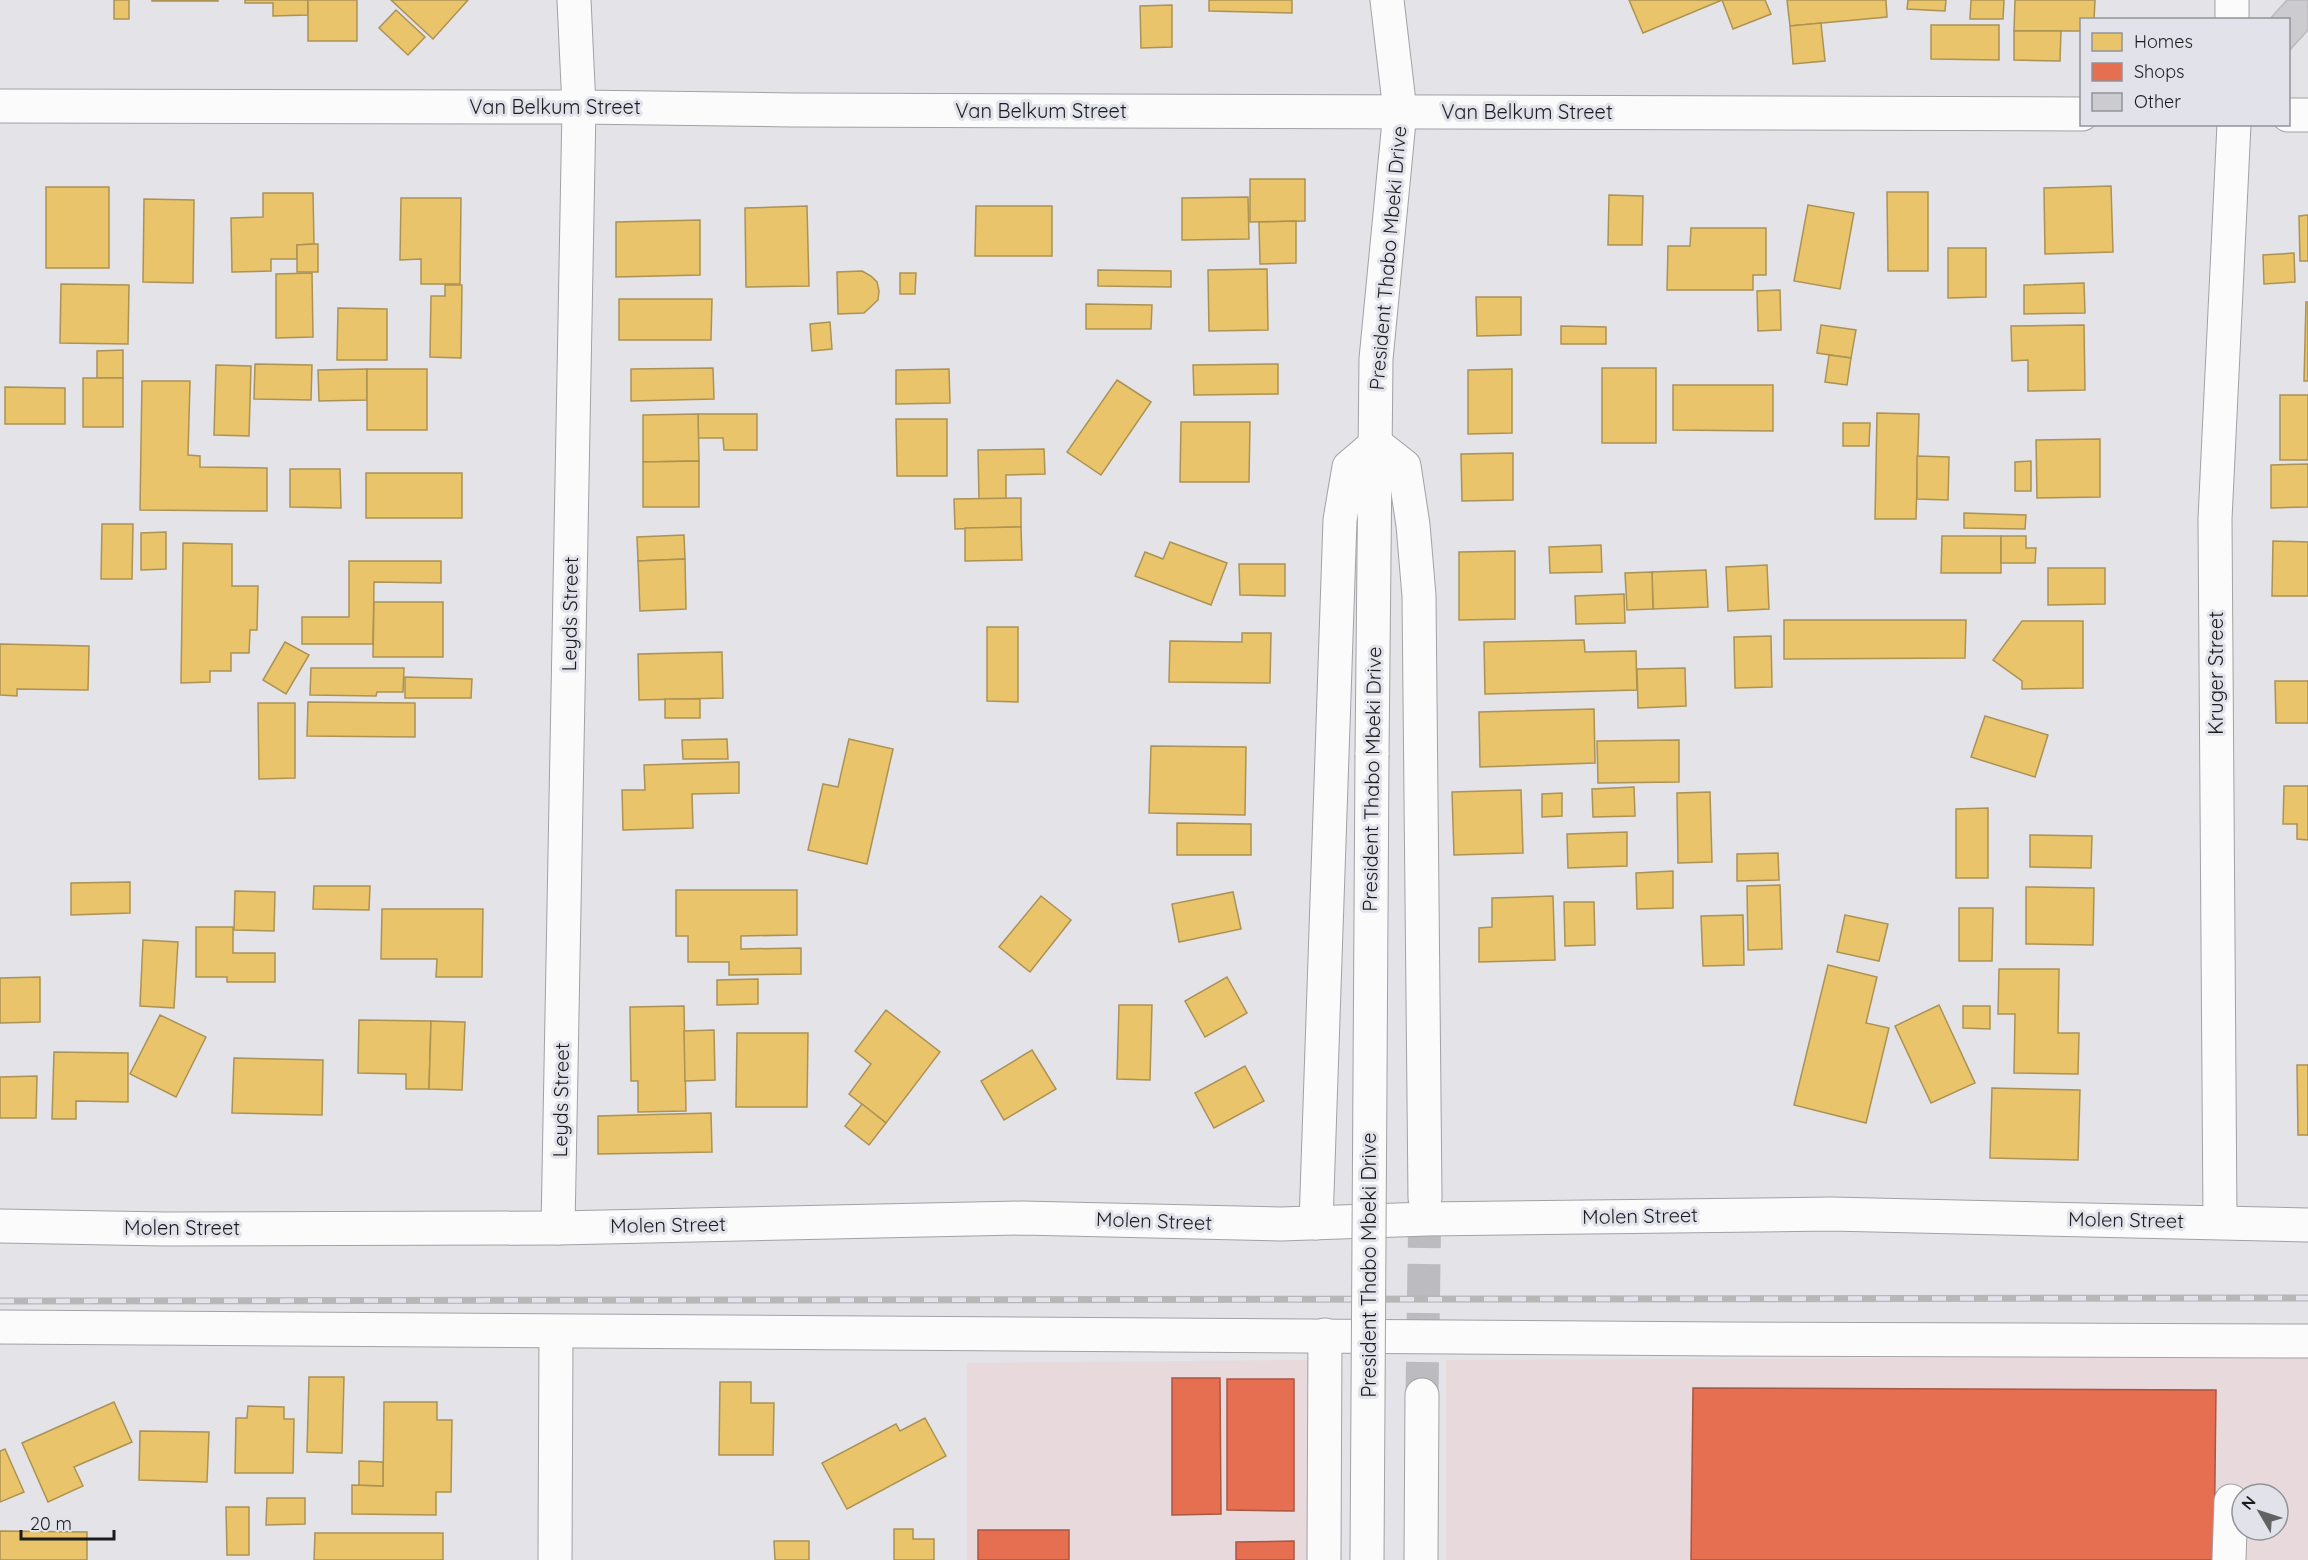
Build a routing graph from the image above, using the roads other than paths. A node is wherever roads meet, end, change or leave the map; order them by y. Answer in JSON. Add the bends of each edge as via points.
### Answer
{"nodes":[{"id":1,"x":574,"y":0,"type":"edge"},
{"id":2,"x":1387,"y":0,"type":"edge"},
{"id":3,"x":2232,"y":0,"type":"edge"},
{"id":4,"x":2232,"y":18,"type":"edge"},
{"id":5,"x":0,"y":106,"type":"edge"},
{"id":6,"x":579,"y":107,"type":"junction"},
{"id":7,"x":1400,"y":111,"type":"junction"},
{"id":8,"x":2080,"y":114,"type":"edge"},
{"id":9,"x":2290,"y":115,"type":"edge"},
{"id":10,"x":2308,"y":115,"type":"edge"},
{"id":11,"x":2234,"y":126,"type":"edge"},
{"id":12,"x":1376,"y":444,"type":"junction"},
{"id":13,"x":1425,"y":1198,"type":"tunnel mouth"},
{"id":14,"x":2220,"y":1222,"type":"junction"},
{"id":15,"x":1316,"y":1223,"type":"junction"},
{"id":16,"x":2308,"y":1225,"type":"edge"},
{"id":17,"x":0,"y":1226,"type":"edge"},
{"id":18,"x":558,"y":1228,"type":"junction"},
{"id":19,"x":0,"y":1327,"type":"edge"},
{"id":20,"x":556,"y":1332,"type":"junction"},
{"id":21,"x":1325,"y":1335,"type":"junction"},
{"id":22,"x":2308,"y":1341,"type":"edge"},
{"id":23,"x":1422,"y":1395,"type":"tunnel mouth"},
{"id":24,"x":2230,"y":1530,"type":"edge"},
{"id":25,"x":555,"y":1560,"type":"edge"},
{"id":26,"x":1324,"y":1560,"type":"edge"},
{"id":27,"x":1366,"y":1560,"type":"edge"},
{"id":28,"x":1421,"y":1560,"type":"edge"},
{"id":29,"x":2229,"y":1560,"type":"edge"}],
"edges":[{"from":1,"to":6,"type":"street","name":"Leyds Street"},
{"from":2,"to":7,"type":"street","name":"President Thabo Mbeki Drive"},
{"from":3,"to":4,"type":"street"},
{"from":5,"to":6,"type":"street","name":"Van Belkum Street"},
{"from":6,"to":7,"type":"street","name":"Van Belkum Street"},
{"from":6,"to":18,"type":"street","name":"Leyds Street"},
{"from":7,"to":8,"type":"street","name":"Van Belkum Street"},
{"from":7,"to":12,"type":"street","name":"President Thabo Mbeki Drive","via":[[1376,359]]},
{"from":9,"to":10,"type":"street"},
{"from":11,"to":14,"type":"street","name":"Kruger Street","via":[[2215,519]]},
{"from":12,"to":13,"type":"street","via":[[1404,466],[1419,596]]},
{"from":12,"to":15,"type":"street","via":[[1349,467],[1340,520]]},
{"from":12,"to":27,"type":"street","name":"President Thabo Mbeki Drive","bridge":true},
{"from":14,"to":15,"type":"street","name":"Molen Street","via":[[1831,1214]]},
{"from":14,"to":16,"type":"street","name":"Molen Street"},
{"from":15,"to":18,"type":"street","name":"Molen Street","via":[[1022,1218]]},
{"from":17,"to":18,"type":"street","name":"Molen Street"},
{"from":19,"to":20,"type":"street"},
{"from":20,"to":21,"type":"street"},
{"from":20,"to":25,"type":"street"},
{"from":21,"to":22,"type":"street"},
{"from":21,"to":26,"type":"street"},
{"from":23,"to":28,"type":"street"},
{"from":24,"to":29,"type":"street"}]}
